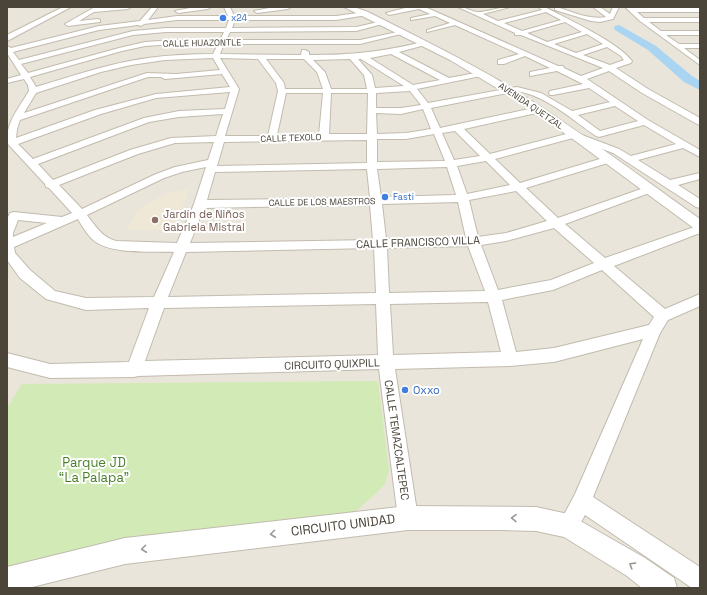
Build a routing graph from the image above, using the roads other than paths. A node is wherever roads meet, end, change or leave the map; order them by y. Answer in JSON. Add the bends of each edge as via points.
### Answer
{"nodes":[{"id":1,"x":99,"y":7,"type":"edge"},
{"id":2,"x":128,"y":7,"type":"edge"},
{"id":3,"x":208,"y":7,"type":"edge"},
{"id":4,"x":288,"y":7,"type":"edge"},
{"id":5,"x":348,"y":7,"type":"edge"},
{"id":6,"x":461,"y":7,"type":"edge"},
{"id":7,"x":506,"y":7,"type":"edge"},
{"id":8,"x":596,"y":7,"type":"edge"},
{"id":9,"x":616,"y":7,"type":"edge"},
{"id":10,"x":66,"y":8,"type":"edge"},
{"id":11,"x":108,"y":8,"type":"edge"},
{"id":12,"x":547,"y":8,"type":"edge"},
{"id":13,"x":629,"y":8,"type":"edge"},
{"id":14,"x":312,"y":9,"type":"dead end"},
{"id":15,"x":427,"y":9,"type":"edge"},
{"id":16,"x":700,"y":10,"type":"edge"},
{"id":17,"x":92,"y":11,"type":"junction"},
{"id":18,"x":154,"y":11,"type":"edge"},
{"id":19,"x":172,"y":11,"type":"dead end"},
{"id":20,"x":230,"y":14,"type":"edge"},
{"id":21,"x":365,"y":14,"type":"junction"},
{"id":22,"x":389,"y":14,"type":"dead end"},
{"id":23,"x":476,"y":14,"type":"junction"},
{"id":24,"x":136,"y":16,"type":"dead end"},
{"id":25,"x":308,"y":18,"type":"junction"},
{"id":26,"x":611,"y":18,"type":"junction"},
{"id":27,"x":106,"y":20,"type":"dead end"},
{"id":28,"x":413,"y":20,"type":"dead end"},
{"id":29,"x":567,"y":20,"type":"junction"},
{"id":30,"x":642,"y":20,"type":"junction"},
{"id":31,"x":700,"y":20,"type":"edge"},
{"id":32,"x":142,"y":22,"type":"junction"},
{"id":33,"x":383,"y":23,"type":"junction"},
{"id":34,"x":455,"y":23,"type":"junction"},
{"id":35,"x":497,"y":23,"type":"junction"},
{"id":36,"x":306,"y":29,"type":"junction"},
{"id":37,"x":228,"y":30,"type":"junction"},
{"id":38,"x":429,"y":31,"type":"dead end"},
{"id":39,"x":588,"y":32,"type":"junction"},
{"id":40,"x":52,"y":33,"type":"dead end"},
{"id":41,"x":133,"y":33,"type":"junction"},
{"id":42,"x":402,"y":33,"type":"junction"},
{"id":43,"x":520,"y":33,"type":"junction"},
{"id":44,"x":660,"y":33,"type":"junction"},
{"id":45,"x":700,"y":33,"type":"edge"},
{"id":46,"x":7,"y":40,"type":"edge"},
{"id":47,"x":51,"y":40,"type":"junction"},
{"id":48,"x":494,"y":40,"type":"junction"},
{"id":49,"x":221,"y":42,"type":"junction"},
{"id":50,"x":305,"y":42,"type":"junction"},
{"id":51,"x":424,"y":44,"type":"junction"},
{"id":52,"x":546,"y":44,"type":"junction"},
{"id":53,"x":608,"y":45,"type":"junction"},
{"id":54,"x":677,"y":46,"type":"junction"},
{"id":55,"x":700,"y":46,"type":"edge"},
{"id":56,"x":121,"y":49,"type":"junction"},
{"id":57,"x":8,"y":50,"type":"edge"},
{"id":58,"x":393,"y":52,"type":"junction"},
{"id":59,"x":525,"y":54,"type":"junction"},
{"id":60,"x":576,"y":55,"type":"junction"},
{"id":61,"x":215,"y":56,"type":"junction"},
{"id":62,"x":260,"y":56,"type":"junction"},
{"id":63,"x":305,"y":56,"type":"junction"},
{"id":64,"x":357,"y":56,"type":"junction"},
{"id":65,"x":501,"y":62,"type":"dead end"},
{"id":66,"x":699,"y":62,"type":"edge"},
{"id":67,"x":16,"y":63,"type":"junction"},
{"id":68,"x":560,"y":68,"type":"junction"},
{"id":69,"x":610,"y":68,"type":"junction"},
{"id":70,"x":126,"y":72,"type":"junction"},
{"id":71,"x":224,"y":72,"type":"junction"},
{"id":72,"x":482,"y":74,"type":"junction"},
{"id":73,"x":533,"y":74,"type":"dead end"},
{"id":74,"x":173,"y":75,"type":"junction"},
{"id":75,"x":26,"y":76,"type":"junction"},
{"id":76,"x":581,"y":79,"type":"junction"},
{"id":77,"x":7,"y":81,"type":"edge"},
{"id":78,"x":448,"y":81,"type":"junction"},
{"id":79,"x":590,"y":85,"type":"junction"},
{"id":80,"x":107,"y":87,"type":"junction"},
{"id":81,"x":412,"y":88,"type":"junction"},
{"id":82,"x":235,"y":89,"type":"junction"},
{"id":83,"x":33,"y":91,"type":"junction"},
{"id":84,"x":282,"y":91,"type":"junction"},
{"id":85,"x":327,"y":91,"type":"junction"},
{"id":86,"x":372,"y":91,"type":"junction"},
{"id":87,"x":509,"y":91,"type":"junction"},
{"id":88,"x":553,"y":93,"type":"dead end"},
{"id":89,"x":617,"y":103,"type":"junction"},
{"id":90,"x":426,"y":106,"type":"junction"},
{"id":91,"x":372,"y":110,"type":"junction"},
{"id":92,"x":538,"y":110,"type":"junction"},
{"id":93,"x":229,"y":111,"type":"junction"},
{"id":94,"x":570,"y":114,"type":"junction"},
{"id":95,"x":17,"y":118,"type":"junction"},
{"id":96,"x":645,"y":122,"type":"junction"},
{"id":97,"x":700,"y":122,"type":"edge"},
{"id":98,"x":457,"y":128,"type":"junction"},
{"id":99,"x":437,"y":132,"type":"junction"},
{"id":100,"x":574,"y":135,"type":"junction"},
{"id":101,"x":372,"y":136,"type":"junction"},
{"id":102,"x":324,"y":137,"type":"junction"},
{"id":103,"x":220,"y":139,"type":"junction"},
{"id":104,"x":272,"y":139,"type":"junction"},
{"id":105,"x":12,"y":143,"type":"junction"},
{"id":106,"x":684,"y":145,"type":"junction"},
{"id":107,"x":699,"y":152,"type":"edge"},
{"id":108,"x":487,"y":158,"type":"junction"},
{"id":109,"x":630,"y":159,"type":"junction"},
{"id":110,"x":607,"y":160,"type":"junction"},
{"id":111,"x":30,"y":163,"type":"junction"},
{"id":112,"x":451,"y":164,"type":"junction"},
{"id":113,"x":213,"y":166,"type":"junction"},
{"id":114,"x":372,"y":166,"type":"junction"},
{"id":115,"x":700,"y":176,"type":"edge"},
{"id":116,"x":50,"y":184,"type":"junction"},
{"id":117,"x":669,"y":184,"type":"junction"},
{"id":118,"x":518,"y":187,"type":"junction"},
{"id":119,"x":648,"y":190,"type":"junction"},
{"id":120,"x":463,"y":198,"type":"junction"},
{"id":121,"x":376,"y":201,"type":"junction"},
{"id":122,"x":200,"y":204,"type":"junction"},
{"id":123,"x":700,"y":204,"type":"edge"},
{"id":124,"x":80,"y":214,"type":"junction"},
{"id":125,"x":64,"y":220,"type":"junction"},
{"id":126,"x":556,"y":223,"type":"junction"},
{"id":127,"x":700,"y":228,"type":"edge"},
{"id":128,"x":473,"y":242,"type":"junction"},
{"id":129,"x":380,"y":243,"type":"junction"},
{"id":130,"x":7,"y":248,"type":"edge"},
{"id":131,"x":181,"y":248,"type":"junction"},
{"id":132,"x":604,"y":264,"type":"junction"},
{"id":133,"x":494,"y":296,"type":"junction"},
{"id":134,"x":382,"y":297,"type":"junction"},
{"id":135,"x":700,"y":300,"type":"edge"},
{"id":136,"x":159,"y":302,"type":"junction"},
{"id":137,"x":659,"y":323,"type":"junction"},
{"id":138,"x":510,"y":359,"type":"junction"},
{"id":139,"x":7,"y":360,"type":"edge"},
{"id":140,"x":386,"y":363,"type":"junction"},
{"id":141,"x":134,"y":370,"type":"junction"},
{"id":142,"x":582,"y":501,"type":"junction"},
{"id":143,"x":408,"y":518,"type":"junction"},
{"id":144,"x":568,"y":526,"type":"junction"},
{"id":145,"x":699,"y":574,"type":"edge"},
{"id":146,"x":7,"y":580,"type":"edge"},
{"id":147,"x":664,"y":588,"type":"edge"}],
"edges":[{"from":1,"to":17,"type":"street"},
{"from":2,"to":11,"type":"street"},
{"from":3,"to":19,"type":"street"},
{"from":4,"to":20,"type":"street"},
{"from":5,"to":21,"type":"street","name":"AVENIDA QUETZAL"},
{"from":6,"to":23,"type":"street"},
{"from":7,"to":23,"type":"street"},
{"from":8,"to":26,"type":"street"},
{"from":9,"to":26,"type":"street"},
{"from":10,"to":17,"type":"street"},
{"from":10,"to":46,"type":"street","via":[[8,37]]},
{"from":11,"to":17,"type":"street"},
{"from":12,"to":26,"type":"street","via":[[597,20]]},
{"from":12,"to":29,"type":"street"},
{"from":12,"to":35,"type":"street"},
{"from":13,"to":16,"type":"street"},
{"from":13,"to":30,"type":"street"},
{"from":14,"to":25,"type":"street"},
{"from":15,"to":22,"type":"street"},
{"from":15,"to":28,"type":"street"},
{"from":15,"to":34,"type":"street"},
{"from":17,"to":27,"type":"street","via":[[65,26]]},
{"from":18,"to":24,"type":"street"},
{"from":18,"to":32,"type":"street"},
{"from":20,"to":25,"type":"street"},
{"from":20,"to":32,"type":"street"},
{"from":20,"to":37,"type":"street"},
{"from":21,"to":25,"type":"street"},
{"from":21,"to":33,"type":"street","name":"AVENIDA QUETZAL"},
{"from":23,"to":35,"type":"street"},
{"from":25,"to":36,"type":"street"},
{"from":29,"to":39,"type":"street"},
{"from":29,"to":43,"type":"street"},
{"from":30,"to":31,"type":"street"},
{"from":30,"to":44,"type":"street"},
{"from":32,"to":41,"type":"street"},
{"from":32,"to":47,"type":"street","via":[[99,28]]},
{"from":33,"to":36,"type":"street","via":[[356,29]]},
{"from":33,"to":42,"type":"street","name":"AVENIDA QUETZAL"},
{"from":34,"to":38,"type":"street"},
{"from":34,"to":48,"type":"street"},
{"from":35,"to":43,"type":"street"},
{"from":36,"to":37,"type":"street"},
{"from":36,"to":50,"type":"street"},
{"from":37,"to":41,"type":"street"},
{"from":37,"to":49,"type":"street"},
{"from":39,"to":52,"type":"street"},
{"from":39,"to":53,"type":"street"},
{"from":40,"to":47,"type":"street","via":[[47,36]]},
{"from":41,"to":56,"type":"street"},
{"from":41,"to":67,"type":"street"},
{"from":42,"to":50,"type":"street","name":"CALLE HUAZONTLE","via":[[360,42]]},
{"from":42,"to":51,"type":"street","name":"AVENIDA QUETZAL"},
{"from":43,"to":48,"type":"street"},
{"from":43,"to":52,"type":"street"},
{"from":44,"to":45,"type":"street"},
{"from":44,"to":54,"type":"street"},
{"from":47,"to":57,"type":"street"},
{"from":48,"to":59,"type":"street"},
{"from":49,"to":50,"type":"street","name":"CALLE HUAZONTLE"},
{"from":49,"to":56,"type":"street","name":"CALLE HUAZONTLE","via":[[145,44]]},
{"from":49,"to":61,"type":"street"},
{"from":50,"to":63,"type":"street"},
{"from":51,"to":58,"type":"street"},
{"from":51,"to":72,"type":"street","name":"AVENIDA QUETZAL"},
{"from":52,"to":60,"type":"street"},
{"from":53,"to":60,"type":"street"},
{"from":53,"to":69,"type":"street","via":[[628,61]]},
{"from":54,"to":55,"type":"street"},
{"from":54,"to":66,"type":"street"},
{"from":56,"to":70,"type":"street","via":[[112,62]]},
{"from":56,"to":75,"type":"street","name":"CALLE HUAZONTLE"},
{"from":57,"to":67,"type":"street"},
{"from":58,"to":64,"type":"street"},
{"from":58,"to":78,"type":"street"},
{"from":59,"to":65,"type":"street"},
{"from":59,"to":68,"type":"street"},
{"from":60,"to":69,"type":"street"},
{"from":61,"to":62,"type":"street"},
{"from":61,"to":70,"type":"street","via":[[142,60]]},
{"from":61,"to":71,"type":"street"},
{"from":62,"to":63,"type":"street"},
{"from":62,"to":84,"type":"street","via":[[280,84]]},
{"from":63,"to":64,"type":"street"},
{"from":63,"to":85,"type":"street","via":[[320,71],[326,82]]},
{"from":64,"to":81,"type":"street"},
{"from":64,"to":86,"type":"street","name":"CALLE TEMAZCALTEPEC","via":[[368,75]]},
{"from":67,"to":75,"type":"street"},
{"from":68,"to":73,"type":"street"},
{"from":68,"to":76,"type":"street"},
{"from":69,"to":76,"type":"street"},
{"from":69,"to":97,"type":"street"},
{"from":70,"to":74,"type":"street"},
{"from":70,"to":80,"type":"street"},
{"from":70,"to":83,"type":"street"},
{"from":71,"to":74,"type":"street"},
{"from":71,"to":82,"type":"street"},
{"from":72,"to":78,"type":"street"},
{"from":72,"to":87,"type":"street","name":"AVENIDA QUETZAL"},
{"from":74,"to":80,"type":"street"},
{"from":75,"to":77,"type":"street","name":"CALLE HUAZONTLE"},
{"from":75,"to":83,"type":"street"},
{"from":76,"to":79,"type":"street"},
{"from":78,"to":81,"type":"street"},
{"from":79,"to":88,"type":"street"},
{"from":79,"to":89,"type":"street"},
{"from":80,"to":95,"type":"street"},
{"from":81,"to":86,"type":"street"},
{"from":81,"to":90,"type":"street"},
{"from":82,"to":93,"type":"street"},
{"from":82,"to":105,"type":"street","via":[[148,98],[98,112]]},
{"from":83,"to":95,"type":"street"},
{"from":84,"to":85,"type":"street"},
{"from":84,"to":104,"type":"street"},
{"from":85,"to":86,"type":"street"},
{"from":85,"to":102,"type":"street"},
{"from":86,"to":91,"type":"street","name":"CALLE TEMAZCALTEPEC"},
{"from":87,"to":90,"type":"street"},
{"from":87,"to":92,"type":"street","name":"AVENIDA QUETZAL"},
{"from":87,"to":94,"type":"street","via":[[525,89],[536,93]]},
{"from":89,"to":94,"type":"street"},
{"from":89,"to":96,"type":"street"},
{"from":90,"to":91,"type":"street","via":[[400,111]]},
{"from":90,"to":99,"type":"street"},
{"from":91,"to":101,"type":"street","name":"CALLE TEMAZCALTEPEC"},
{"from":92,"to":98,"type":"street","name":"CALLE TEXOLO"},
{"from":92,"to":100,"type":"street","name":"AVENIDA QUETZAL"},
{"from":93,"to":103,"type":"street"},
{"from":93,"to":111,"type":"street","via":[[179,114],[147,120]]},
{"from":94,"to":96,"type":"street","via":[[598,134]]},
{"from":95,"to":105,"type":"street","via":[[10,135]]},
{"from":96,"to":106,"type":"street"},
{"from":98,"to":99,"type":"street","name":"CALLE TEXOLO"},
{"from":98,"to":108,"type":"street"},
{"from":99,"to":101,"type":"street","name":"CALLE TEXOLO","via":[[406,136]]},
{"from":99,"to":112,"type":"street"},
{"from":100,"to":108,"type":"street"},
{"from":100,"to":109,"type":"street"},
{"from":100,"to":110,"type":"street","name":"AVENIDA QUETZAL"},
{"from":101,"to":102,"type":"street","name":"CALLE TEXOLO"},
{"from":101,"to":114,"type":"street","name":"CALLE TEMAZCALTEPEC"},
{"from":102,"to":104,"type":"street","name":"CALLE TEXOLO"},
{"from":103,"to":104,"type":"street","name":"CALLE TEXOLO"},
{"from":103,"to":113,"type":"street"},
{"from":103,"to":116,"type":"street","name":"CALLE TEXOLO","via":[[174,140],[153,145]]},
{"from":105,"to":111,"type":"street","name":"CALLE FRANCISCO VILLA"},
{"from":106,"to":107,"type":"street"},
{"from":106,"to":109,"type":"street"},
{"from":108,"to":112,"type":"street"},
{"from":108,"to":118,"type":"street"},
{"from":109,"to":117,"type":"street"},
{"from":110,"to":118,"type":"street","name":"CALLE DE LOS MAESTROS"},
{"from":110,"to":119,"type":"street","name":"AVENIDA QUETZAL"},
{"from":111,"to":116,"type":"street","name":"CALLE FRANCISCO VILLA"},
{"from":112,"to":114,"type":"street"},
{"from":112,"to":120,"type":"street"},
{"from":113,"to":114,"type":"street"},
{"from":113,"to":122,"type":"street"},
{"from":113,"to":124,"type":"street","via":[[179,168]]},
{"from":114,"to":121,"type":"street","name":"CALLE TEMAZCALTEPEC"},
{"from":115,"to":117,"type":"street"},
{"from":116,"to":124,"type":"street","name":"CALLE FRANCISCO VILLA"},
{"from":117,"to":123,"type":"street"},
{"from":118,"to":120,"type":"street","name":"CALLE DE LOS MAESTROS"},
{"from":118,"to":126,"type":"street"},
{"from":119,"to":126,"type":"street","name":"CALLE FRANCISCO VILLA"},
{"from":119,"to":127,"type":"street","name":"AVENIDA QUETZAL"},
{"from":120,"to":121,"type":"street","name":"CALLE DE LOS MAESTROS"},
{"from":120,"to":128,"type":"street"},
{"from":121,"to":122,"type":"street","name":"CALLE DE LOS MAESTROS"},
{"from":121,"to":129,"type":"street","name":"CALLE TEMAZCALTEPEC"},
{"from":122,"to":131,"type":"street"},
{"from":124,"to":125,"type":"street"},
{"from":124,"to":131,"type":"street","name":"CALLE FRANCISCO VILLA","via":[[96,236],[105,242],[116,245]]},
{"from":125,"to":130,"type":"street"},
{"from":125,"to":130,"type":"street","via":[[14,216],[7,232]]},
{"from":126,"to":128,"type":"street","name":"CALLE FRANCISCO VILLA","via":[[506,237]]},
{"from":126,"to":132,"type":"street"},
{"from":127,"to":132,"type":"street"},
{"from":128,"to":129,"type":"street","name":"CALLE FRANCISCO VILLA"},
{"from":128,"to":133,"type":"street"},
{"from":129,"to":131,"type":"street","name":"CALLE FRANCISCO VILLA"},
{"from":129,"to":134,"type":"street","name":"CALLE TEMAZCALTEPEC"},
{"from":130,"to":136,"type":"street","via":[[25,274],[51,295],[86,304]]},
{"from":131,"to":136,"type":"street"},
{"from":132,"to":133,"type":"street","via":[[553,285]]},
{"from":132,"to":137,"type":"street"},
{"from":133,"to":134,"type":"street"},
{"from":133,"to":138,"type":"street"},
{"from":134,"to":136,"type":"street"},
{"from":134,"to":140,"type":"street","name":"CALLE TEMAZCALTEPEC"},
{"from":135,"to":137,"type":"street","name":"CIRCUITO QUIXPILL"},
{"from":136,"to":141,"type":"street"},
{"from":137,"to":138,"type":"street","name":"CIRCUITO QUIXPILL","via":[[554,355]]},
{"from":137,"to":142,"type":"street"},
{"from":138,"to":140,"type":"street","name":"CIRCUITO QUIXPILL"},
{"from":139,"to":141,"type":"street","name":"CIRCUITO QUIXPILL","via":[[50,371]]},
{"from":140,"to":141,"type":"street","name":"CIRCUITO QUIXPILL"},
{"from":140,"to":143,"type":"street","name":"CALLE TEMAZCALTEPEC"},
{"from":142,"to":144,"type":"street"},
{"from":142,"to":145,"type":"street"},
{"from":144,"to":143,"type":"street","name":"CIRCUITO UNIDAD","one_way":true,"via":[[536,518]]},
{"from":143,"to":146,"type":"street","name":"CIRCUITO UNIDAD","one_way":true,"via":[[125,551]]},
{"from":147,"to":144,"type":"street","name":"CIRCUITO UNIDAD","one_way":true,"via":[[636,567]]}]}
